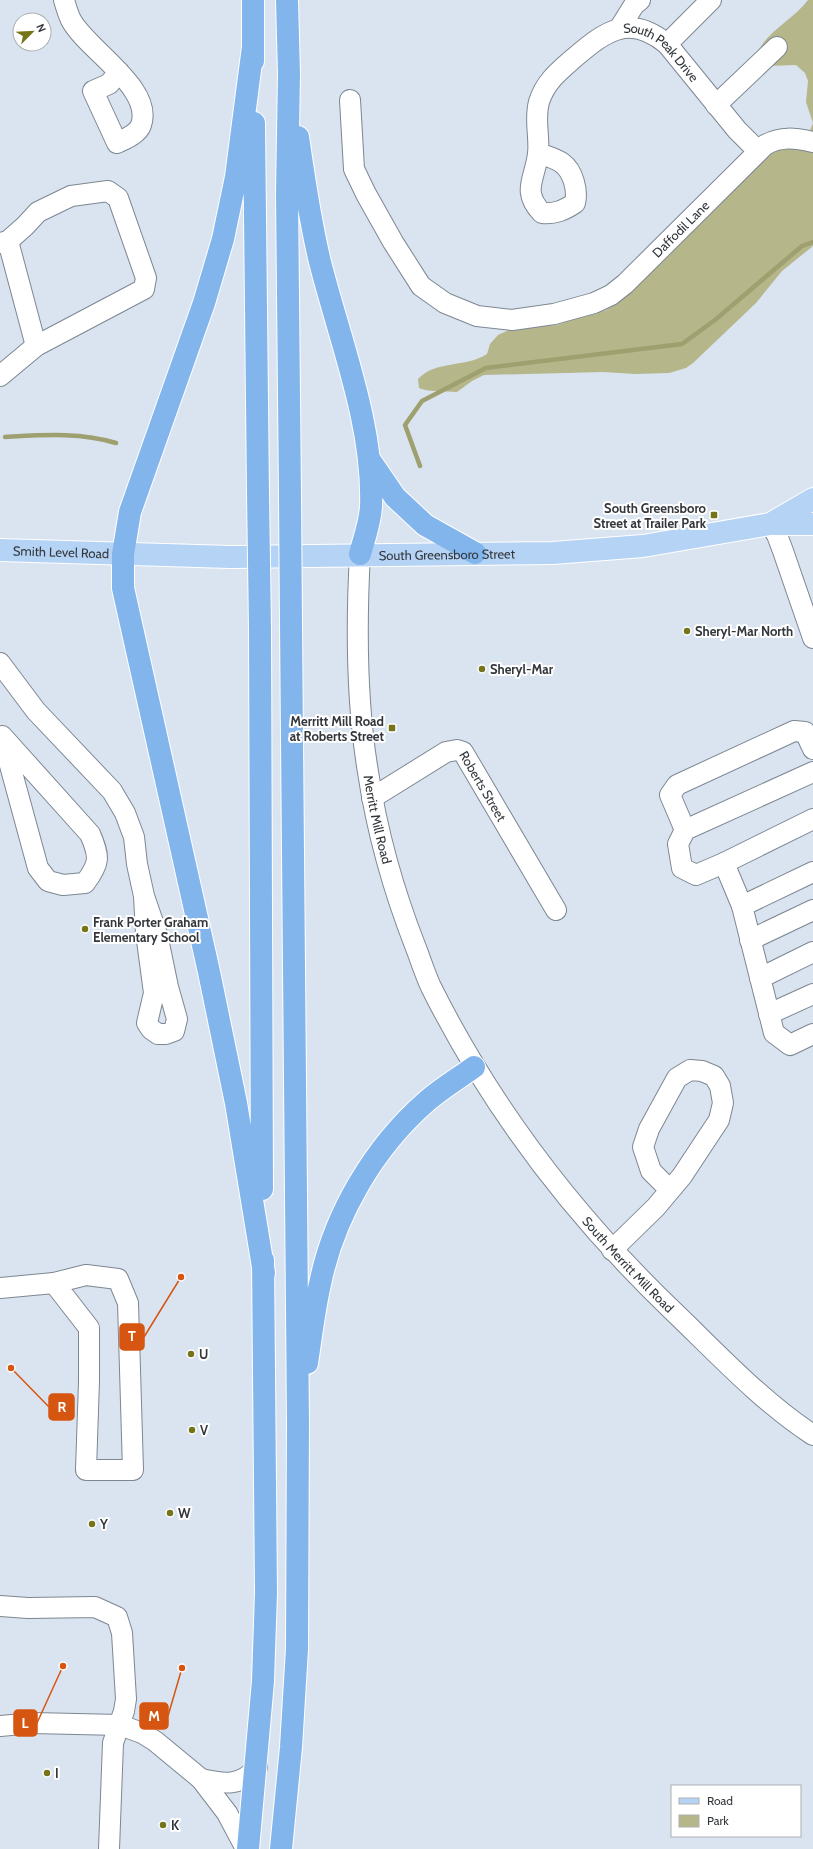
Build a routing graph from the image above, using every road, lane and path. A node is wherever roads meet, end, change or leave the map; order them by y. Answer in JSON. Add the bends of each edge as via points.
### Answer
{"nodes":[{"id":1,"x":64,"y":0,"type":"edge"},
{"id":2,"x":253,"y":0,"type":"edge"},
{"id":3,"x":287,"y":0,"type":"edge"},
{"id":4,"x":640,"y":0,"type":"edge"},
{"id":5,"x":711,"y":0,"type":"edge"},
{"id":6,"x":619,"y":28,"type":"junction"},
{"id":7,"x":667,"y":44,"type":"junction"},
{"id":8,"x":253,"y":47,"type":"junction"},
{"id":9,"x":777,"y":47,"type":"dead end"},
{"id":10,"x":119,"y":72,"type":"dead end"},
{"id":11,"x":289,"y":74,"type":"junction"},
{"id":12,"x":350,"y":100,"type":"dead end"},
{"id":13,"x":716,"y":105,"type":"junction"},
{"id":14,"x":813,"y":142,"type":"edge"},
{"id":15,"x":758,"y":152,"type":"junction"},
{"id":16,"x":538,"y":153,"type":"dead end"},
{"id":17,"x":4,"y":242,"type":"edge"},
{"id":18,"x":36,"y":346,"type":"junction"},
{"id":19,"x":0,"y":376,"type":"edge"},
{"id":20,"x":368,"y":458,"type":"junction"},
{"id":21,"x":813,"y":499,"type":"edge"},
{"id":22,"x":770,"y":524,"type":"junction"},
{"id":23,"x":813,"y":524,"type":"edge"},
{"id":24,"x":0,"y":550,"type":"edge"},
{"id":25,"x":475,"y":553,"type":"junction"},
{"id":26,"x":123,"y":554,"type":"junction"},
{"id":27,"x":360,"y":554,"type":"junction"},
{"id":28,"x":813,"y":638,"type":"edge"},
{"id":29,"x":0,"y":663,"type":"edge"},
{"id":30,"x":2,"y":736,"type":"joint"},
{"id":31,"x":813,"y":749,"type":"edge"},
{"id":32,"x":813,"y":772,"type":"edge"},
{"id":33,"x":372,"y":798,"type":"junction"},
{"id":34,"x":813,"y":819,"type":"edge"},
{"id":35,"x":685,"y":830,"type":"junction"},
{"id":36,"x":724,"y":863,"type":"junction"},
{"id":37,"x":813,"y":872,"type":"edge"},
{"id":38,"x":144,"y":896,"type":"junction"},
{"id":39,"x":742,"y":906,"type":"junction"},
{"id":40,"x":556,"y":910,"type":"dead end"},
{"id":41,"x":813,"y":910,"type":"edge"},
{"id":42,"x":750,"y":940,"type":"junction"},
{"id":43,"x":813,"y":952,"type":"edge"},
{"id":44,"x":760,"y":978,"type":"junction"},
{"id":45,"x":813,"y":994,"type":"edge"},
{"id":46,"x":769,"y":1014,"type":"junction"},
{"id":47,"x":813,"y":1034,"type":"edge"},
{"id":48,"x":474,"y":1067,"type":"junction"},
{"id":49,"x":670,"y":1190,"type":"junction"},
{"id":50,"x":612,"y":1250,"type":"junction"},
{"id":51,"x":264,"y":1273,"type":"junction"},
{"id":52,"x":54,"y":1283,"type":"junction"},
{"id":53,"x":0,"y":1288,"type":"edge"},
{"id":54,"x":298,"y":1423,"type":"junction"},
{"id":55,"x":813,"y":1434,"type":"edge"},
{"id":56,"x":0,"y":1606,"type":"edge"},
{"id":57,"x":120,"y":1725,"type":"junction"},
{"id":58,"x":0,"y":1726,"type":"edge"},
{"id":59,"x":257,"y":1767,"type":"junction"},
{"id":60,"x":201,"y":1779,"type":"junction"},
{"id":61,"x":109,"y":1849,"type":"edge"},
{"id":62,"x":247,"y":1849,"type":"edge"},
{"id":63,"x":281,"y":1849,"type":"edge"}],
"edges":[{"from":1,"to":10,"type":"street","via":[[72,21]]},
{"from":2,"to":8,"type":"highway"},
{"from":3,"to":11,"type":"highway"},
{"from":4,"to":6,"type":"street"},
{"from":5,"to":7,"type":"street"},
{"from":6,"to":7,"type":"street","name":"South Peak Drive","via":[[642,30],[654,34]]},
{"from":6,"to":16,"type":"street","name":"South Peak Drive","via":[[596,39],[553,76],[544,88],[536,118]]},
{"from":7,"to":13,"type":"street","name":"South Peak Drive"},
{"from":8,"to":26,"type":"highway","via":[[236,177],[223,239],[204,303],[130,512]]},
{"from":8,"to":51,"type":"highway","bridge":true},
{"from":9,"to":13,"type":"street"},
{"from":11,"to":20,"type":"highway","via":[[312,228],[327,290],[342,335]]},
{"from":11,"to":54,"type":"highway","bridge":true,"via":[[286,194]]},
{"from":12,"to":15,"type":"street","name":"Daffodil Lane","via":[[354,169],[393,242],[421,286],[445,303],[477,316],[512,320],[554,314],[594,303],[617,291]]},
{"from":13,"to":15,"type":"street","name":"South Peak Drive"},
{"from":14,"to":15,"type":"street","name":"Daffodil Lane","via":[[782,138],[765,145]]},
{"from":17,"to":18,"type":"street"},
{"from":17,"to":18,"type":"street","via":[[38,212],[71,196],[108,191],[118,198],[146,278],[144,289]]},
{"from":18,"to":19,"type":"street"},
{"from":20,"to":25,"type":"highway","via":[[394,497],[425,526]]},
{"from":20,"to":27,"type":"highway","via":[[371,508]]},
{"from":21,"to":22,"type":"main road","name":"South Greensboro Street"},
{"from":22,"to":23,"type":"main road","name":"South Greensboro Street"},
{"from":22,"to":25,"type":"main road","name":"South Greensboro Street","via":[[643,546],[553,553]]},
{"from":22,"to":28,"type":"street","via":[[777,535]]},
{"from":24,"to":26,"type":"main road","name":"Smith Level Road"},
{"from":25,"to":27,"type":"main road","name":"South Greensboro Street"},
{"from":26,"to":27,"type":"main road","name":"South Greensboro Street","via":[[230,557]]},
{"from":26,"to":51,"type":"highway","via":[[122,588],[232,1080]]},
{"from":27,"to":33,"type":"street","name":"Merritt Mill Road","via":[[356,617],[359,700]]},
{"from":29,"to":38,"type":"street","via":[[36,711],[112,791],[125,813],[134,837]]},
{"from":30,"to":30,"type":"street","via":[[38,868],[48,881],[63,885],[85,883],[96,868],[98,850],[90,834]]},
{"from":31,"to":35,"type":"street","via":[[805,732],[794,731],[677,785],[670,795]]},
{"from":32,"to":35,"type":"street"},
{"from":33,"to":40,"type":"street","name":"Roberts Street","via":[[446,752],[463,752]]},
{"from":33,"to":48,"type":"street","name":"Merritt Mill Road","via":[[396,890],[411,934],[430,984]]},
{"from":34,"to":36,"type":"street"},
{"from":35,"to":36,"type":"street","via":[[678,844],[682,868],[696,874]]},
{"from":36,"to":39,"type":"street"},
{"from":37,"to":39,"type":"street"},
{"from":38,"to":38,"type":"street","via":[[154,993],[147,1023],[158,1034],[166,1034],[174,1031],[177,1019],[157,934]]},
{"from":39,"to":42,"type":"street"},
{"from":41,"to":42,"type":"street"},
{"from":42,"to":44,"type":"street"},
{"from":43,"to":44,"type":"street"},
{"from":44,"to":46,"type":"street"},
{"from":45,"to":46,"type":"street"},
{"from":46,"to":47,"type":"street","via":[[774,1033],[790,1045]]},
{"from":48,"to":50,"type":"street","name":"South Merritt Mill Road","via":[[554,1183]]},
{"from":48,"to":54,"type":"highway","via":[[428,1100],[396,1132],[372,1164],[345,1210],[331,1244],[320,1284]]},
{"from":49,"to":49,"type":"street","via":[[719,1120],[723,1102],[717,1081],[714,1076],[702,1071],[690,1070],[677,1078],[649,1129],[643,1147],[651,1171]]},
{"from":49,"to":50,"type":"street"},
{"from":50,"to":55,"type":"street","name":"South Merritt Mill Road","via":[[728,1364],[787,1416]]},
{"from":51,"to":59,"type":"highway","via":[[266,1593]]},
{"from":52,"to":52,"type":"street","via":[[86,1275],[118,1279],[128,1303],[133,1470],[86,1470],[89,1328]]},
{"from":52,"to":53,"type":"street"},
{"from":54,"to":63,"type":"highway","via":[[297,1649]]},
{"from":56,"to":57,"type":"street","via":[[95,1607],[117,1617],[122,1632],[126,1699]]},
{"from":57,"to":58,"type":"street","via":[[33,1723]]},
{"from":57,"to":60,"type":"street","via":[[155,1741]]},
{"from":57,"to":61,"type":"street","via":[[112,1743]]},
{"from":59,"to":60,"type":"street","via":[[245,1779],[232,1783]]},
{"from":59,"to":62,"type":"highway"},
{"from":60,"to":62,"type":"street","via":[[227,1813]]}]}
